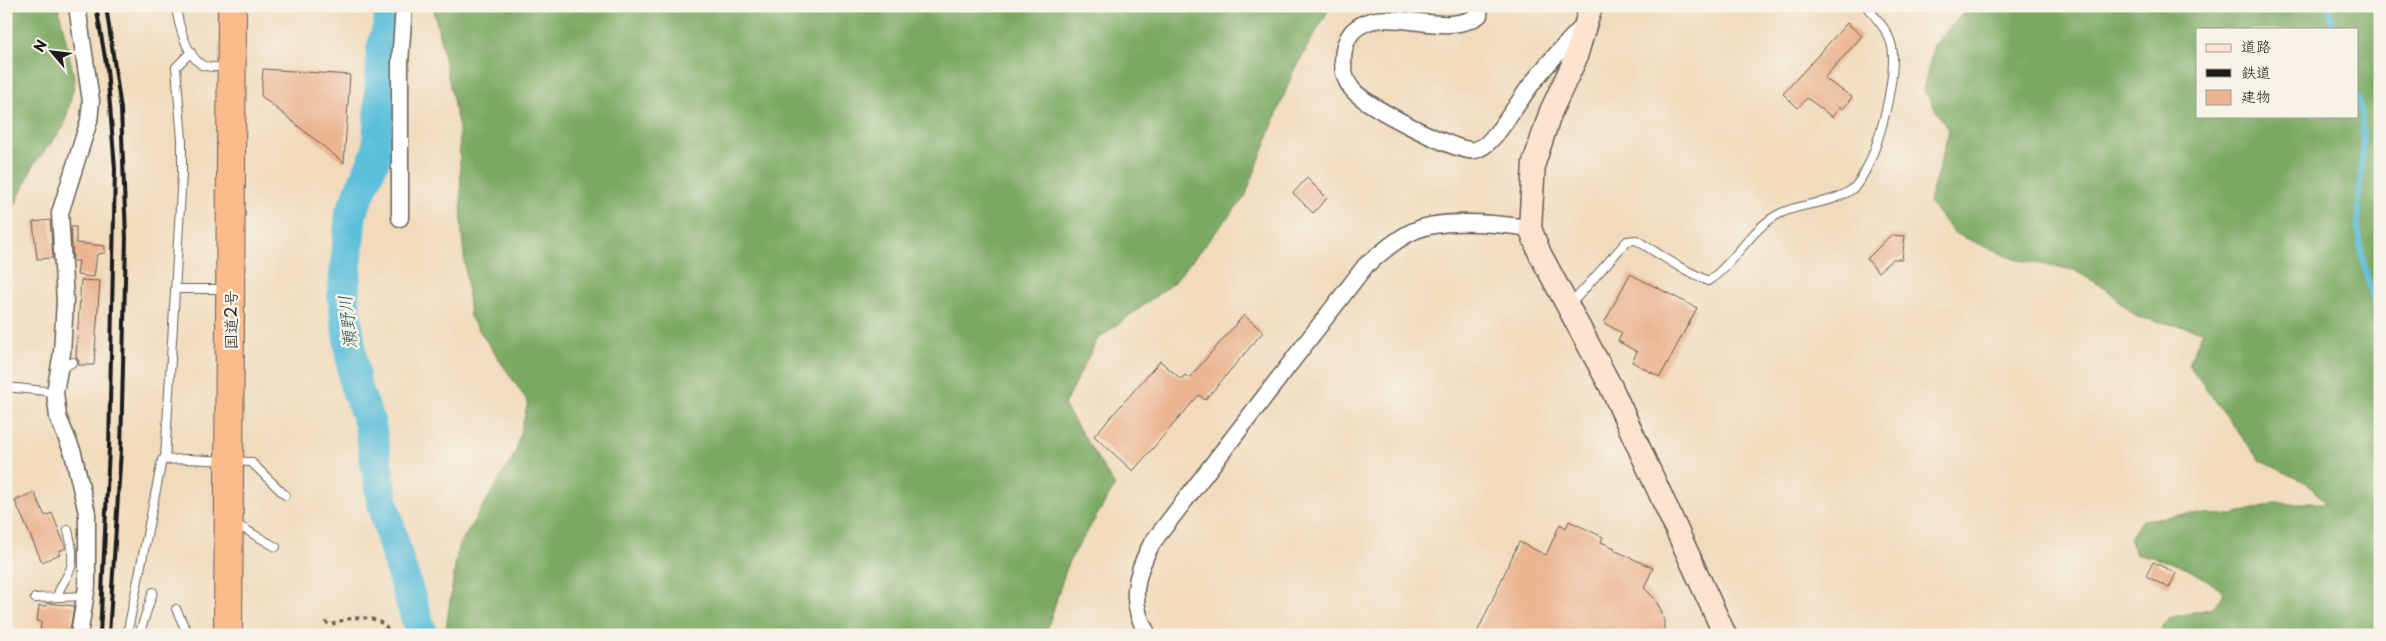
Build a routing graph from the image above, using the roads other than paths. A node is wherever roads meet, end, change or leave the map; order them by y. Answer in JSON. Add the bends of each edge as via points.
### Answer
{"nodes":[{"id":1,"x":77,"y":6,"type":"edge"},
{"id":2,"x":176,"y":6,"type":"edge"},
{"id":3,"x":232,"y":6,"type":"edge"},
{"id":4,"x":404,"y":6,"type":"edge"},
{"id":5,"x":1480,"y":6,"type":"edge"},
{"id":6,"x":1866,"y":6,"type":"edge"},
{"id":7,"x":1589,"y":14,"type":"edge"},
{"id":8,"x":191,"y":52,"type":"junction"},
{"id":9,"x":231,"y":68,"type":"junction"},
{"id":10,"x":400,"y":218,"type":"dead end"},
{"id":11,"x":1530,"y":228,"type":"junction"},
{"id":12,"x":175,"y":289,"type":"junction"},
{"id":13,"x":230,"y":289,"type":"junction"},
{"id":14,"x":1569,"y":306,"type":"junction"},
{"id":15,"x":6,"y":387,"type":"edge"},
{"id":16,"x":55,"y":392,"type":"junction"},
{"id":17,"x":165,"y":459,"type":"junction"},
{"id":18,"x":230,"y":461,"type":"junction"},
{"id":19,"x":285,"y":496,"type":"dead end"},
{"id":20,"x":229,"y":520,"type":"junction"},
{"id":21,"x":68,"y":530,"type":"dead end"},
{"id":22,"x":276,"y":547,"type":"dead end"},
{"id":23,"x":153,"y":592,"type":"dead end"},
{"id":24,"x":86,"y":596,"type":"junction"},
{"id":25,"x":57,"y":597,"type":"junction"},
{"id":26,"x":35,"y":598,"type":"dead end"},
{"id":27,"x":176,"y":608,"type":"dead end"},
{"id":28,"x":79,"y":635,"type":"edge"},
{"id":29,"x":127,"y":635,"type":"edge"},
{"id":30,"x":139,"y":635,"type":"edge"},
{"id":31,"x":191,"y":635,"type":"edge"},
{"id":32,"x":228,"y":635,"type":"edge"},
{"id":33,"x":1148,"y":635,"type":"edge"},
{"id":34,"x":1725,"y":635,"type":"edge"}],
"edges":[{"from":1,"to":16,"type":"street","via":[[91,101],[89,121],[60,213],[66,366]]},
{"from":2,"to":8,"type":"lane"},
{"from":3,"to":9,"type":"highway","name":"国道2号"},
{"from":4,"to":10,"type":"street","via":[[400,63]]},
{"from":5,"to":7,"type":"street","via":[[1479,15],[1468,23],[1372,20],[1352,32],[1344,51],[1343,73],[1352,89],[1362,99],[1427,134],[1471,151],[1483,148]]},
{"from":6,"to":14,"type":"lane","via":[[1888,34],[1893,48],[1890,96],[1881,134],[1853,189],[1836,198],[1779,214],[1708,281],[1636,240],[1628,240]]},
{"from":7,"to":11,"type":"street","via":[[1575,60],[1551,112],[1534,163]]},
{"from":8,"to":9,"type":"lane","via":[[204,66]]},
{"from":8,"to":12,"type":"lane","via":[[176,67],[182,140]]},
{"from":9,"to":13,"type":"highway","name":"国道2号"},
{"from":11,"to":14,"type":"street","via":[[1540,254]]},
{"from":11,"to":33,"type":"street","via":[[1489,222],[1421,228],[1399,238],[1366,265],[1152,543],[1142,561],[1135,597],[1140,621]]},
{"from":12,"to":13,"type":"lane"},
{"from":12,"to":17,"type":"lane"},
{"from":13,"to":18,"type":"highway","name":"国道2号"},
{"from":14,"to":34,"type":"street","via":[[1611,387]]},
{"from":15,"to":16,"type":"lane"},
{"from":16,"to":24,"type":"street","via":[[58,417],[74,453],[87,513]]},
{"from":17,"to":18,"type":"lane"},
{"from":17,"to":29,"type":"lane","via":[[162,460]]},
{"from":18,"to":19,"type":"lane","via":[[256,465]]},
{"from":18,"to":20,"type":"highway","name":"国道2号"},
{"from":20,"to":22,"type":"lane"},
{"from":20,"to":32,"type":"highway","name":"国道2号"},
{"from":21,"to":25,"type":"lane","via":[[73,551],[71,569],[60,584]]},
{"from":23,"to":30,"type":"lane"},
{"from":24,"to":25,"type":"lane"},
{"from":24,"to":28,"type":"street"},
{"from":25,"to":26,"type":"lane"},
{"from":27,"to":31,"type":"lane"}]}
